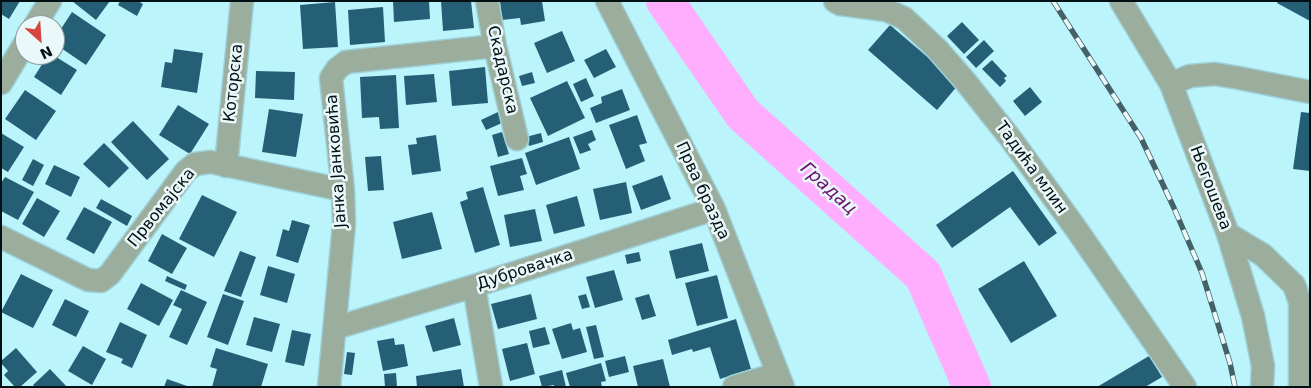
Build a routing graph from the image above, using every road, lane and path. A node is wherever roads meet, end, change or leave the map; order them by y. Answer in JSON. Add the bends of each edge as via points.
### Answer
{"nodes":[{"id":1,"x":50,"y":1,"type":"edge"},
{"id":2,"x":242,"y":1,"type":"edge"},
{"id":3,"x":487,"y":1,"type":"edge"},
{"id":4,"x":607,"y":1,"type":"edge"},
{"id":5,"x":835,"y":1,"type":"edge"},
{"id":6,"x":1121,"y":1,"type":"edge"},
{"id":7,"x":906,"y":10,"type":"edge"},
{"id":8,"x":42,"y":15,"type":"edge"},
{"id":9,"x":495,"y":46,"type":"junction"},
{"id":10,"x":15,"y":59,"type":"edge"},
{"id":11,"x":1,"y":82,"type":"edge"},
{"id":12,"x":1171,"y":84,"type":"junction"},
{"id":13,"x":1310,"y":92,"type":"edge"},
{"id":14,"x":518,"y":139,"type":"dead end"},
{"id":15,"x":226,"y":166,"type":"junction"},
{"id":16,"x":342,"y":190,"type":"junction"},
{"id":17,"x":714,"y":209,"type":"junction"},
{"id":18,"x":1228,"y":234,"type":"junction"},
{"id":19,"x":1,"y":237,"type":"edge"},
{"id":20,"x":474,"y":286,"type":"junction"},
{"id":21,"x":335,"y":328,"type":"junction"},
{"id":22,"x":780,"y":380,"type":"edge"},
{"id":23,"x":329,"y":387,"type":"edge"},
{"id":24,"x":491,"y":387,"type":"edge"},
{"id":25,"x":734,"y":387,"type":"edge"},
{"id":26,"x":1186,"y":387,"type":"edge"},
{"id":27,"x":1262,"y":387,"type":"edge"},
{"id":28,"x":1300,"y":387,"type":"edge"}],
"edges":[{"from":1,"to":8,"type":"street"},
{"from":2,"to":15,"type":"street","name":"Которска"},
{"from":3,"to":9,"type":"street","name":"Скадарска"},
{"from":4,"to":17,"type":"street","name":"Прва бразда"},
{"from":5,"to":7,"type":"street","name":"Тадића млин","via":[[886,10]]},
{"from":6,"to":12,"type":"street","name":"Његошева"},
{"from":7,"to":26,"type":"street","name":"Тадића млин","via":[[1011,139]]},
{"from":9,"to":14,"type":"street","name":"Скадарска"},
{"from":9,"to":16,"type":"street","name":"Јанка Јанковића","via":[[346,62],[337,69],[331,78]]},
{"from":10,"to":11,"type":"street"},
{"from":12,"to":13,"type":"street","via":[[1190,76],[1215,74]]},
{"from":12,"to":18,"type":"street","name":"Његошева"},
{"from":15,"to":16,"type":"street","name":"Првомајска"},
{"from":15,"to":19,"type":"street","name":"Првомајска","via":[[211,162],[194,164],[186,171],[110,274],[101,281],[88,280]]},
{"from":16,"to":21,"type":"street","name":"Јанка Јанковића","via":[[344,224]]},
{"from":17,"to":20,"type":"street","name":"Дубровачка"},
{"from":17,"to":22,"type":"street","name":"Прва бразда"},
{"from":18,"to":27,"type":"street","name":"Његошева","via":[[1253,316],[1263,366]]},
{"from":18,"to":28,"type":"street","via":[[1262,255],[1294,285],[1300,302]]},
{"from":20,"to":21,"type":"street","name":"Дубровачка"},
{"from":20,"to":24,"type":"street"},
{"from":21,"to":23,"type":"street","name":"Јанка Јанковића"},
{"from":22,"to":25,"type":"street"}]}
